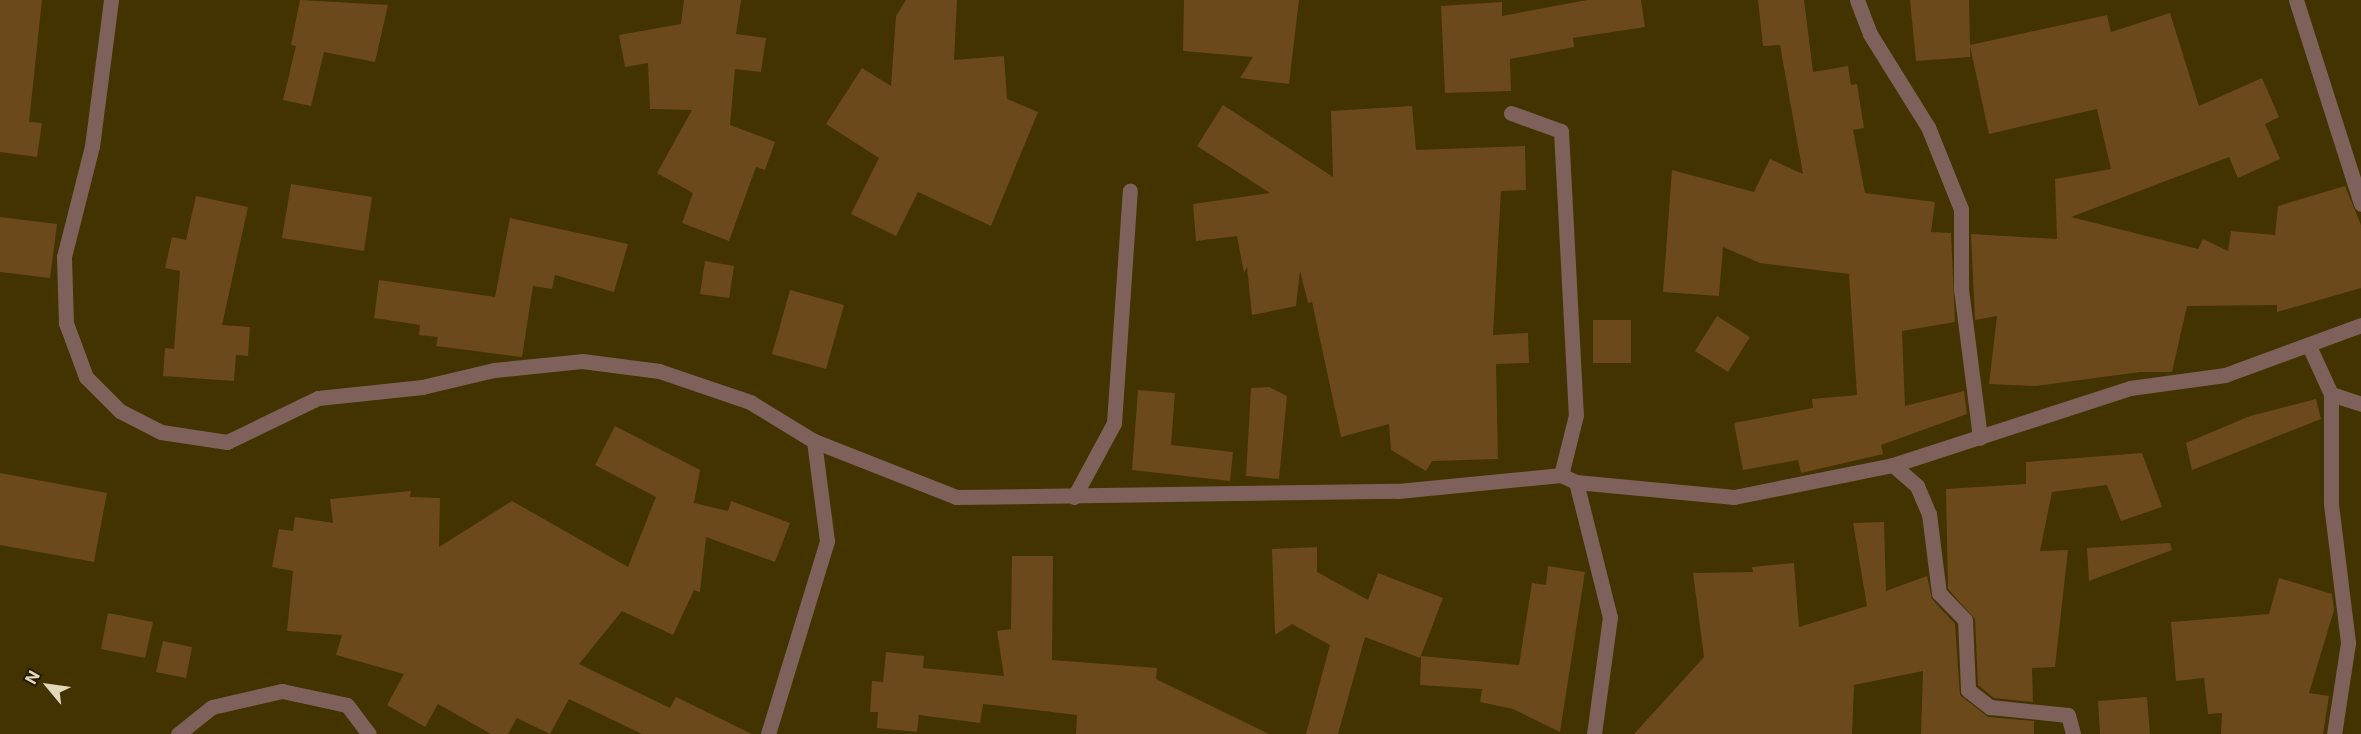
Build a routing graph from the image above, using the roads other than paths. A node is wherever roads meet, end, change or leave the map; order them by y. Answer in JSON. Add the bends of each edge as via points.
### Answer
{"nodes":[{"id":1,"x":111,"y":0,"type":"edge"},
{"id":2,"x":1857,"y":0,"type":"edge"},
{"id":3,"x":2296,"y":0,"type":"edge"},
{"id":4,"x":1511,"y":113,"type":"dead end"},
{"id":5,"x":1130,"y":191,"type":"dead end"},
{"id":6,"x":2361,"y":204,"type":"edge"},
{"id":7,"x":2361,"y":325,"type":"edge"},
{"id":8,"x":2309,"y":346,"type":"junction"},
{"id":9,"x":2331,"y":394,"type":"junction"},
{"id":10,"x":2361,"y":404,"type":"edge"},
{"id":11,"x":1980,"y":438,"type":"junction"},
{"id":12,"x":813,"y":441,"type":"junction"},
{"id":13,"x":1893,"y":465,"type":"junction"},
{"id":14,"x":1561,"y":475,"type":"junction"},
{"id":15,"x":1576,"y":482,"type":"junction"},
{"id":16,"x":1074,"y":497,"type":"junction"},
{"id":17,"x":178,"y":734,"type":"edge"},
{"id":18,"x":369,"y":734,"type":"edge"},
{"id":19,"x":768,"y":734,"type":"edge"},
{"id":20,"x":1594,"y":734,"type":"edge"},
{"id":21,"x":2073,"y":734,"type":"edge"},
{"id":22,"x":2334,"y":734,"type":"edge"}],
"edges":[{"from":1,"to":12,"type":"street","via":[[92,146],[64,257],[66,323],[86,377],[120,411],[161,432],[227,442],[318,398],[422,387],[494,370],[582,362],[680,378],[750,402]]},
{"from":2,"to":11,"type":"street","via":[[1870,34],[1928,127],[1962,209],[1961,289]]},
{"from":3,"to":6,"type":"street"},
{"from":4,"to":14,"type":"street","via":[[1561,131],[1576,415]]},
{"from":5,"to":16,"type":"street","via":[[1114,423]]},
{"from":7,"to":8,"type":"street"},
{"from":8,"to":9,"type":"street"},
{"from":8,"to":11,"type":"street","via":[[2225,375],[2130,388]]},
{"from":9,"to":10,"type":"street"},
{"from":9,"to":22,"type":"street","via":[[2331,504],[2348,643]]},
{"from":11,"to":13,"type":"street"},
{"from":12,"to":16,"type":"street","via":[[956,497]]},
{"from":12,"to":19,"type":"street","via":[[827,541]]},
{"from":13,"to":15,"type":"street","via":[[1734,497]]},
{"from":13,"to":21,"type":"street","via":[[1917,486],[1929,514],[1939,593],[1965,620],[1968,690],[1990,707],[2068,715]]},
{"from":14,"to":15,"type":"street"},
{"from":14,"to":16,"type":"street","via":[[1398,491]]},
{"from":15,"to":20,"type":"street","via":[[1610,617]]},
{"from":17,"to":18,"type":"street","via":[[212,707],[282,692],[347,705]]}]}
